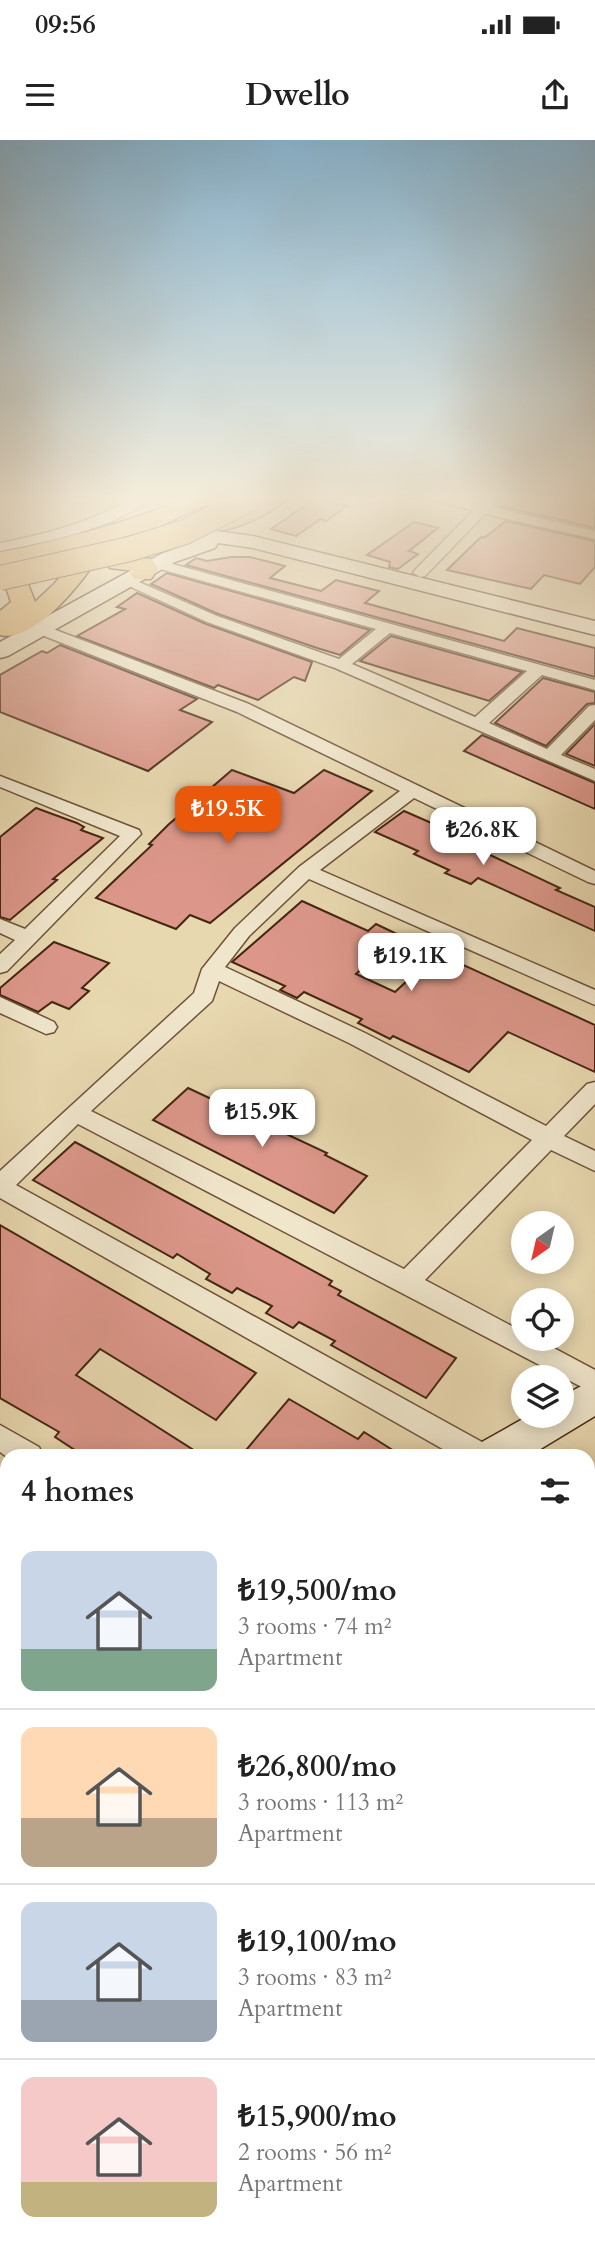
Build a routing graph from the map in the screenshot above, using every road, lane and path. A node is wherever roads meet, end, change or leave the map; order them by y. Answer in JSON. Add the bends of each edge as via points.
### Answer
{"nodes":[{"id":1,"x":18,"y":596,"type":"edge"},
{"id":2,"x":55,"y":596,"type":"edge"},
{"id":3,"x":92,"y":596,"type":"edge"},
{"id":4,"x":245,"y":596,"type":"edge"},
{"id":5,"x":272,"y":596,"type":"edge"},
{"id":6,"x":469,"y":596,"type":"edge"},
{"id":7,"x":515,"y":596,"type":"edge"},
{"id":8,"x":157,"y":597,"type":"edge"},
{"id":9,"x":595,"y":616,"type":"edge"},
{"id":10,"x":212,"y":619,"type":"junction"},
{"id":11,"x":0,"y":621,"type":"edge"},
{"id":12,"x":387,"y":628,"type":"junction"},
{"id":13,"x":595,"y":628,"type":"edge"},
{"id":14,"x":40,"y":629,"type":"junction"},
{"id":15,"x":0,"y":634,"type":"edge"},
{"id":16,"x":0,"y":651,"type":"edge"},
{"id":17,"x":341,"y":665,"type":"junction"},
{"id":18,"x":538,"y":670,"type":"junction"},
{"id":19,"x":595,"y":685,"type":"edge"},
{"id":20,"x":595,"y":710,"type":"edge"},
{"id":21,"x":477,"y":725,"type":"junction"},
{"id":22,"x":550,"y":757,"type":"junction"},
{"id":23,"x":595,"y":776,"type":"edge"},
{"id":24,"x":0,"y":781,"type":"edge"},
{"id":25,"x":413,"y":790,"type":"junction"},
{"id":26,"x":306,"y":871,"type":"junction"},
{"id":27,"x":595,"y":878,"type":"edge"},
{"id":28,"x":0,"y":925,"type":"edge"},
{"id":29,"x":28,"y":938,"type":"junction"},
{"id":30,"x":0,"y":966,"type":"edge"},
{"id":31,"x":212,"y":969,"type":"junction"},
{"id":32,"x":595,"y":998,"type":"edge"},
{"id":33,"x":0,"y":1004,"type":"edge"},
{"id":34,"x":46,"y":1027,"type":"dead end"},
{"id":35,"x":595,"y":1090,"type":"edge"},
{"id":36,"x":75,"y":1113,"type":"junction"},
{"id":37,"x":549,"y":1137,"type":"junction"},
{"id":38,"x":595,"y":1163,"type":"edge"},
{"id":39,"x":0,"y":1186,"type":"edge"},
{"id":40,"x":407,"y":1282,"type":"junction"},
{"id":41,"x":595,"y":1383,"type":"edge"},
{"id":42,"x":595,"y":1396,"type":"edge"},
{"id":43,"x":574,"y":1409,"type":"edge"},
{"id":44,"x":542,"y":1428,"type":"edge"},
{"id":45,"x":0,"y":1437,"type":"edge"},
{"id":46,"x":18,"y":1449,"type":"edge"},
{"id":47,"x":469,"y":1449,"type":"edge"},
{"id":48,"x":506,"y":1449,"type":"edge"}],
"edges":[{"from":1,"to":11,"type":"main road","via":[[23,603]]},
{"from":2,"to":15,"type":"main road"},
{"from":3,"to":14,"type":"main road"},
{"from":4,"to":10,"type":"street"},
{"from":5,"to":12,"type":"street"},
{"from":6,"to":13,"type":"main road"},
{"from":7,"to":9,"type":"main road"},
{"from":8,"to":10,"type":"street"},
{"from":10,"to":17,"type":"street"},
{"from":12,"to":17,"type":"street"},
{"from":12,"to":18,"type":"street"},
{"from":14,"to":16,"type":"main road"},
{"from":14,"to":25,"type":"street","via":[[243,708]]},
{"from":17,"to":21,"type":"street"},
{"from":18,"to":19,"type":"street"},
{"from":18,"to":21,"type":"street"},
{"from":20,"to":22,"type":"street"},
{"from":21,"to":22,"type":"street"},
{"from":22,"to":23,"type":"street"},
{"from":24,"to":29,"type":"street","via":[[132,834]]},
{"from":25,"to":26,"type":"street"},
{"from":25,"to":27,"type":"street"},
{"from":26,"to":31,"type":"street","via":[[242,932]]},
{"from":26,"to":32,"type":"street"},
{"from":28,"to":29,"type":"street"},
{"from":29,"to":30,"type":"street"},
{"from":31,"to":36,"type":"street","via":[[204,996]]},
{"from":31,"to":37,"type":"street"},
{"from":33,"to":34,"type":"street"},
{"from":35,"to":37,"type":"street"},
{"from":36,"to":39,"type":"street"},
{"from":36,"to":40,"type":"street"},
{"from":37,"to":38,"type":"street"},
{"from":37,"to":40,"type":"street"},
{"from":39,"to":47,"type":"street"},
{"from":40,"to":41,"type":"street"},
{"from":42,"to":43,"type":"main road"},
{"from":44,"to":48,"type":"main road"},
{"from":45,"to":46,"type":"street"}]}
